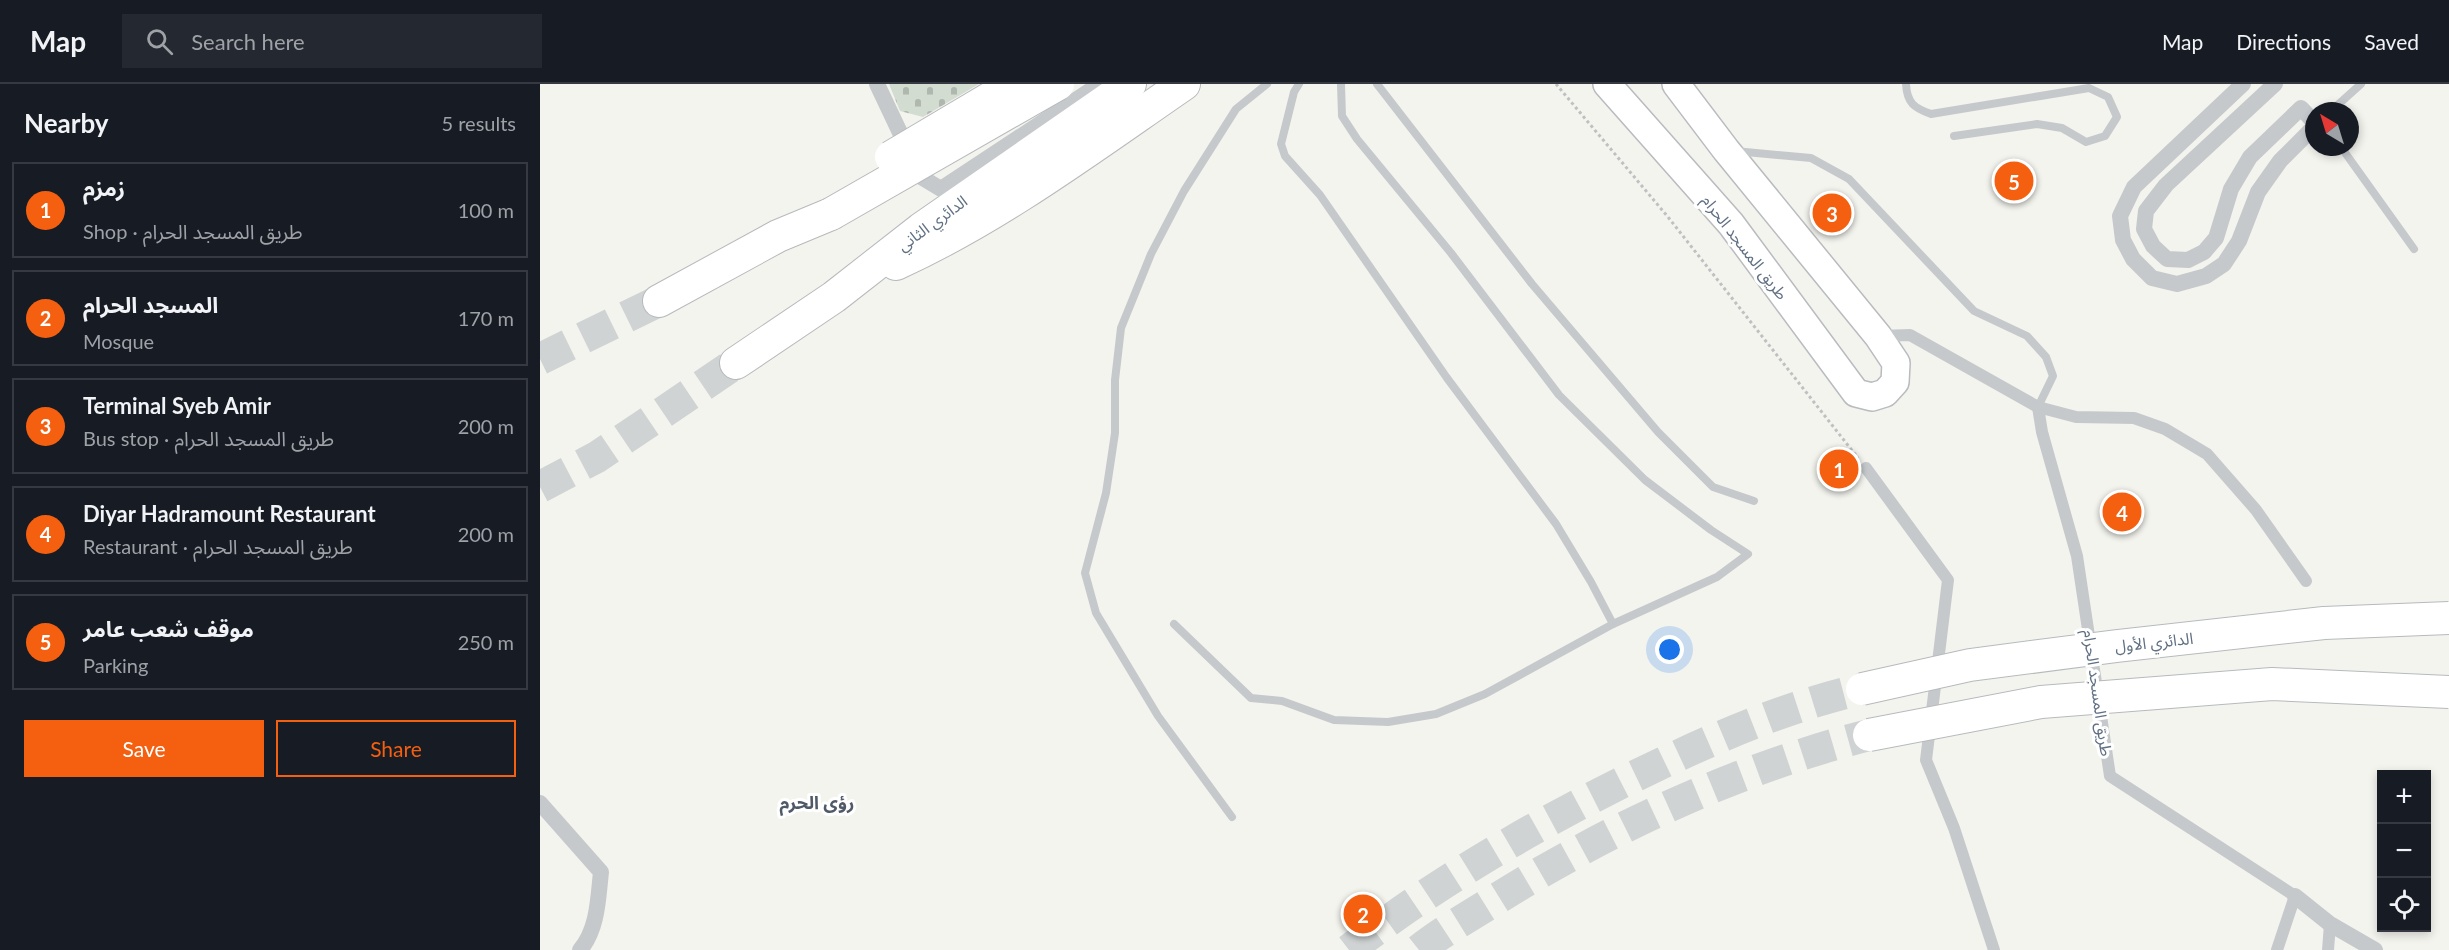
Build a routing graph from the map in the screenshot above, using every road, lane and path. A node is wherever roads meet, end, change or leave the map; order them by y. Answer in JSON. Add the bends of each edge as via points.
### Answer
{"nodes":[{"id":1,"x":877,"y":84,"type":"edge"},
{"id":2,"x":1014,"y":84,"type":"edge"},
{"id":3,"x":1058,"y":84,"type":"edge"},
{"id":4,"x":1100,"y":84,"type":"edge"},
{"id":5,"x":1130,"y":84,"type":"edge"},
{"id":6,"x":1184,"y":84,"type":"edge"},
{"id":7,"x":1268,"y":84,"type":"edge"},
{"id":8,"x":1299,"y":84,"type":"edge"},
{"id":9,"x":1341,"y":84,"type":"edge"},
{"id":10,"x":1377,"y":84,"type":"edge"},
{"id":11,"x":1556,"y":84,"type":"edge"},
{"id":12,"x":1607,"y":84,"type":"edge"},
{"id":13,"x":1676,"y":84,"type":"edge"},
{"id":14,"x":1906,"y":84,"type":"edge"},
{"id":15,"x":2243,"y":84,"type":"edge"},
{"id":16,"x":2275,"y":84,"type":"edge"},
{"id":17,"x":2361,"y":84,"type":"edge"},
{"id":18,"x":2341,"y":102,"type":"edge"},
{"id":19,"x":2305,"y":112,"type":"edge"},
{"id":20,"x":1954,"y":136,"type":"dead end"},
{"id":21,"x":2305,"y":136,"type":"edge"},
{"id":22,"x":1726,"y":150,"type":"junction"},
{"id":23,"x":2347,"y":156,"type":"edge"},
{"id":24,"x":827,"y":206,"type":"junction"},
{"id":25,"x":927,"y":238,"type":"junction"},
{"id":26,"x":2414,"y":249,"type":"dead end"},
{"id":27,"x":659,"y":301,"type":"tunnel mouth"},
{"id":28,"x":1878,"y":336,"type":"junction"},
{"id":29,"x":736,"y":363,"type":"tunnel mouth"},
{"id":30,"x":2038,"y":407,"type":"junction"},
{"id":31,"x":1866,"y":468,"type":"joint"},
{"id":32,"x":1754,"y":501,"type":"dead end"},
{"id":33,"x":2306,"y":581,"type":"dead end"},
{"id":34,"x":2449,"y":618,"type":"edge"},
{"id":35,"x":1174,"y":624,"type":"dead end"},
{"id":36,"x":1613,"y":624,"type":"junction"},
{"id":37,"x":1862,"y":689,"type":"tunnel mouth"},
{"id":38,"x":2449,"y":692,"type":"edge"},
{"id":39,"x":1869,"y":735,"type":"tunnel mouth"},
{"id":40,"x":540,"y":802,"type":"edge"},
{"id":41,"x":1232,"y":817,"type":"dead end"},
{"id":42,"x":2295,"y":897,"type":"junction"},
{"id":43,"x":2330,"y":924,"type":"junction"},
{"id":44,"x":580,"y":950,"type":"edge"},
{"id":45,"x":1994,"y":950,"type":"edge"},
{"id":46,"x":2277,"y":950,"type":"edge"},
{"id":47,"x":2328,"y":950,"type":"edge"},
{"id":48,"x":2375,"y":950,"type":"edge"}],
"edges":[{"from":1,"to":4,"type":"street","via":[[921,177],[942,189]]},
{"from":2,"to":24,"type":"highway","bridge":true},
{"from":3,"to":24,"type":"highway","bridge":true},
{"from":5,"to":25,"type":"highway","name":"الدائري الثاني"},
{"from":6,"to":25,"type":"highway","via":[[1037,185]]},
{"from":7,"to":41,"type":"lane","via":[[1236,109],[1184,191],[1151,254],[1121,328],[1115,380],[1115,433],[1106,493],[1085,573],[1096,613],[1158,716]]},
{"from":8,"to":36,"type":"lane","via":[[1281,144],[1285,156],[1320,195],[1447,378],[1556,524]]},
{"from":9,"to":36,"type":"lane","via":[[1342,116],[1357,139],[1451,253],[1559,395],[1645,480],[1748,554],[1717,577]]},
{"from":10,"to":32,"type":"lane","via":[[1532,284],[1658,432],[1713,487]]},
{"from":11,"to":31,"type":"path","via":[[1668,217]]},
{"from":12,"to":28,"type":"main road","name":"طريق المسجد الحرام","via":[[1731,224],[1856,393],[1872,397],[1886,393],[1895,382],[1896,363]]},
{"from":13,"to":22,"type":"main road"},
{"from":14,"to":20,"type":"lane","via":[[1906,98],[1915,108],[1931,114],[2089,88],[2108,97],[2117,117],[2104,136],[2086,142],[2062,128],[2037,124]]},
{"from":15,"to":21,"type":"street","via":[[2134,187],[2120,216],[2123,240],[2133,259],[2152,278],[2177,284],[2205,276],[2224,264],[2239,241],[2258,192],[2280,161]]},
{"from":16,"to":19,"type":"street","via":[[2166,185],[2146,211],[2144,229],[2153,246],[2168,259],[2188,260],[2204,252],[2216,238],[2231,189],[2250,157],[2301,108]]},
{"from":17,"to":18,"type":"lane"},
{"from":22,"to":28,"type":"main road"},
{"from":22,"to":30,"type":"lane","via":[[1811,158],[1849,179],[1974,311],[2027,336],[2046,357],[2053,376]]},
{"from":23,"to":26,"type":"lane"},
{"from":24,"to":27,"type":"highway"},
{"from":25,"to":29,"type":"highway","name":"الدائري الثاني"},
{"from":28,"to":30,"type":"street","via":[[1910,335]]},
{"from":30,"to":33,"type":"street","via":[[2076,417],[2134,418],[2165,429],[2207,454],[2256,510]]},
{"from":30,"to":42,"type":"street","name":"طريق المسجد الحرام","via":[[2077,556],[2110,776]]},
{"from":31,"to":45,"type":"street","via":[[1948,580],[1926,760],[1954,828]]},
{"from":34,"to":37,"type":"highway","name":"الدائري الأول","bridge":true,"via":[[2324,623],[2106,647],[1970,665]]},
{"from":35,"to":36,"type":"lane","via":[[1251,698],[1282,701],[1334,720],[1388,722],[1436,714],[1485,694]]},
{"from":38,"to":39,"type":"highway","bridge":true,"via":[[2272,684],[2041,702]]},
{"from":40,"to":44,"type":"street","via":[[601,872],[596,914]]},
{"from":42,"to":43,"type":"street","name":"طريق المسجد الحرام"},
{"from":42,"to":46,"type":"street"},
{"from":43,"to":47,"type":"street"},
{"from":43,"to":48,"type":"street","name":"طريق المسجد الحرام"}]}
